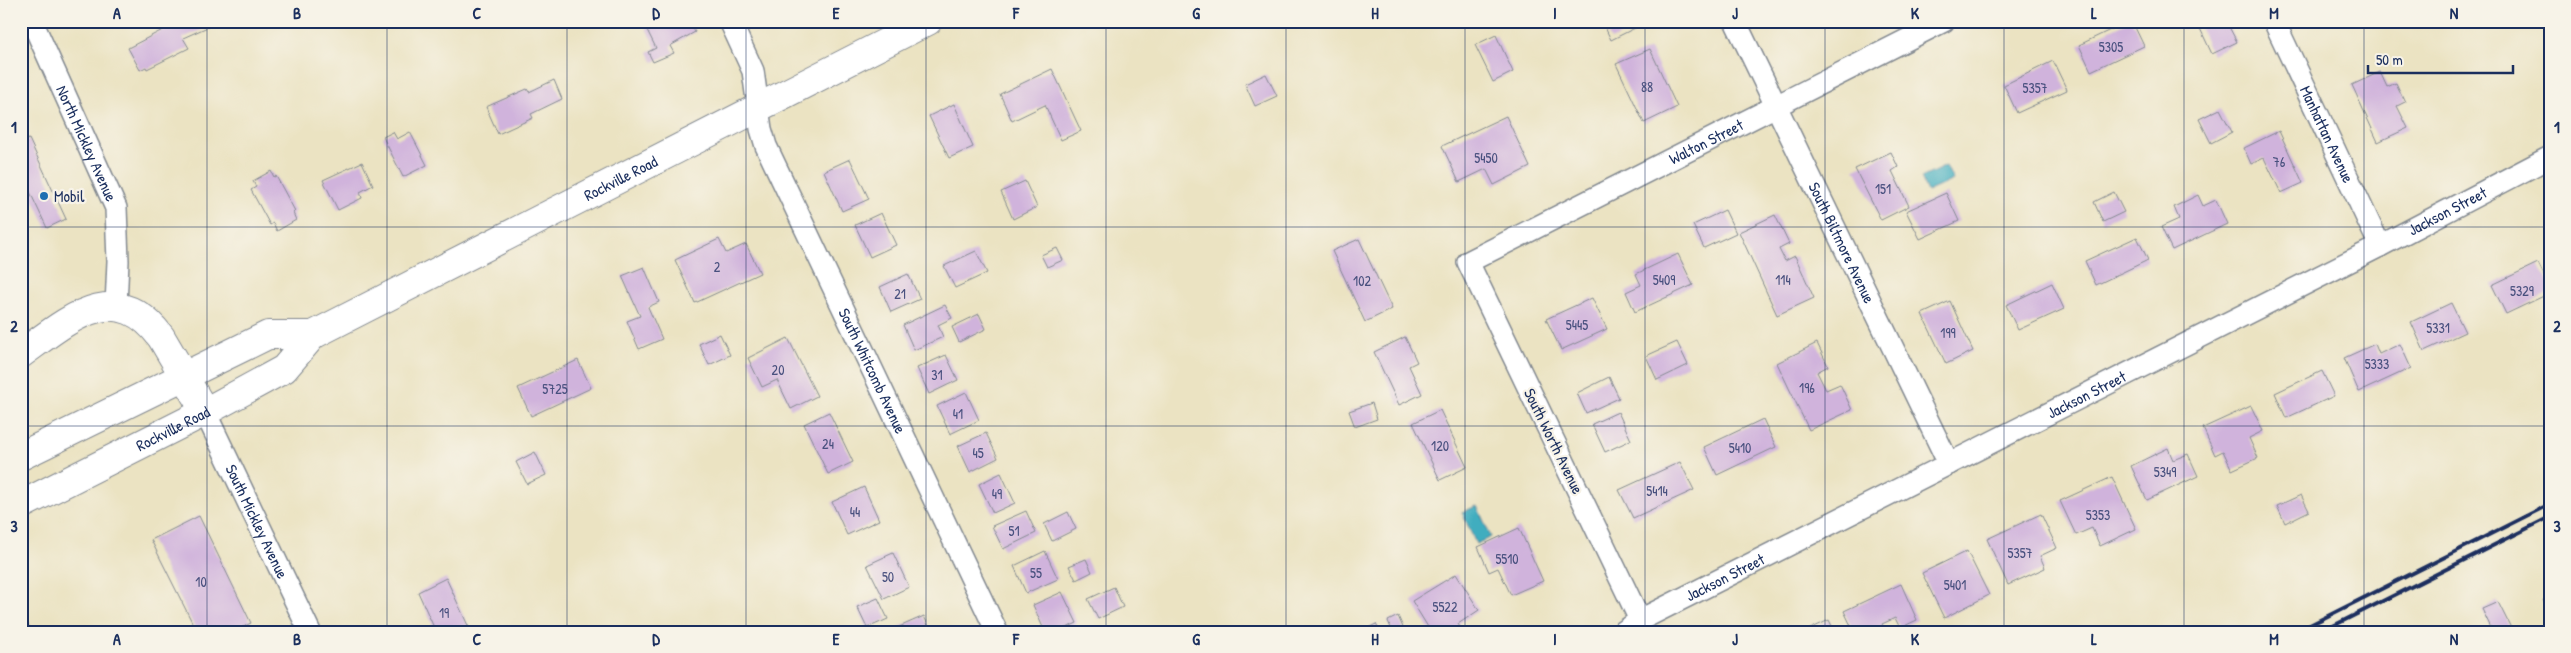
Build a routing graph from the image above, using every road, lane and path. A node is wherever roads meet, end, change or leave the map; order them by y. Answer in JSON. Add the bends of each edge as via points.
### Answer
{"nodes":[{"id":1,"x":32,"y":21,"type":"edge"},
{"id":2,"x":730,"y":21,"type":"edge"},
{"id":3,"x":928,"y":21,"type":"edge"},
{"id":4,"x":1735,"y":21,"type":"edge"},
{"id":5,"x":1944,"y":21,"type":"edge"},
{"id":6,"x":2274,"y":21,"type":"edge"},
{"id":7,"x":1776,"y":106,"type":"junction"},
{"id":8,"x":759,"y":107,"type":"junction"},
{"id":9,"x":2550,"y":158,"type":"edge"},
{"id":10,"x":2380,"y":246,"type":"junction"},
{"id":11,"x":1468,"y":262,"type":"joint"},
{"id":12,"x":116,"y":306,"type":"junction"},
{"id":13,"x":313,"y":335,"type":"junction"},
{"id":14,"x":21,"y":354,"type":"edge"},
{"id":15,"x":184,"y":375,"type":"junction"},
{"id":16,"x":204,"y":412,"type":"junction"},
{"id":17,"x":21,"y":456,"type":"edge"},
{"id":18,"x":1949,"y":464,"type":"junction"},
{"id":19,"x":21,"y":505,"type":"edge"},
{"id":20,"x":1631,"y":626,"type":"edge"},
{"id":21,"x":310,"y":632,"type":"edge"},
{"id":22,"x":997,"y":632,"type":"edge"}],
"edges":[{"from":1,"to":12,"type":"street","name":"North Mickley Avenue","via":[[116,208]]},
{"from":2,"to":8,"type":"street","name":"South Whitcomb Avenue","via":[[752,71]]},
{"from":3,"to":8,"type":"main road","name":"Rockville Road"},
{"from":4,"to":7,"type":"street","name":"South Biltmore Avenue"},
{"from":5,"to":7,"type":"street","name":"Walton Street"},
{"from":6,"to":10,"type":"street","name":"Manhattan Avenue"},
{"from":7,"to":11,"type":"street","name":"Walton Street"},
{"from":7,"to":18,"type":"street","name":"South Biltmore Avenue"},
{"from":8,"to":13,"type":"main road","name":"Rockville Road"},
{"from":8,"to":22,"type":"street","name":"South Whitcomb Avenue","via":[[766,146]]},
{"from":9,"to":10,"type":"street","name":"Jackson Street"},
{"from":10,"to":18,"type":"street","name":"Jackson Street"},
{"from":11,"to":20,"type":"street","name":"South Worth Avenue"},
{"from":12,"to":14,"type":"main road","via":[[78,314]]},
{"from":12,"to":15,"type":"main road","via":[[128,309],[153,326]]},
{"from":13,"to":15,"type":"main road","name":"Rockville Road","via":[[268,335]]},
{"from":13,"to":16,"type":"main road","name":"Rockville Road","via":[[284,369]]},
{"from":15,"to":16,"type":"main road"},
{"from":15,"to":17,"type":"main road","name":"Rockville Road"},
{"from":16,"to":19,"type":"main road","name":"Rockville Road"},
{"from":16,"to":21,"type":"street","name":"South Mickley Avenue"},
{"from":18,"to":20,"type":"street","name":"Jackson Street"}]}
